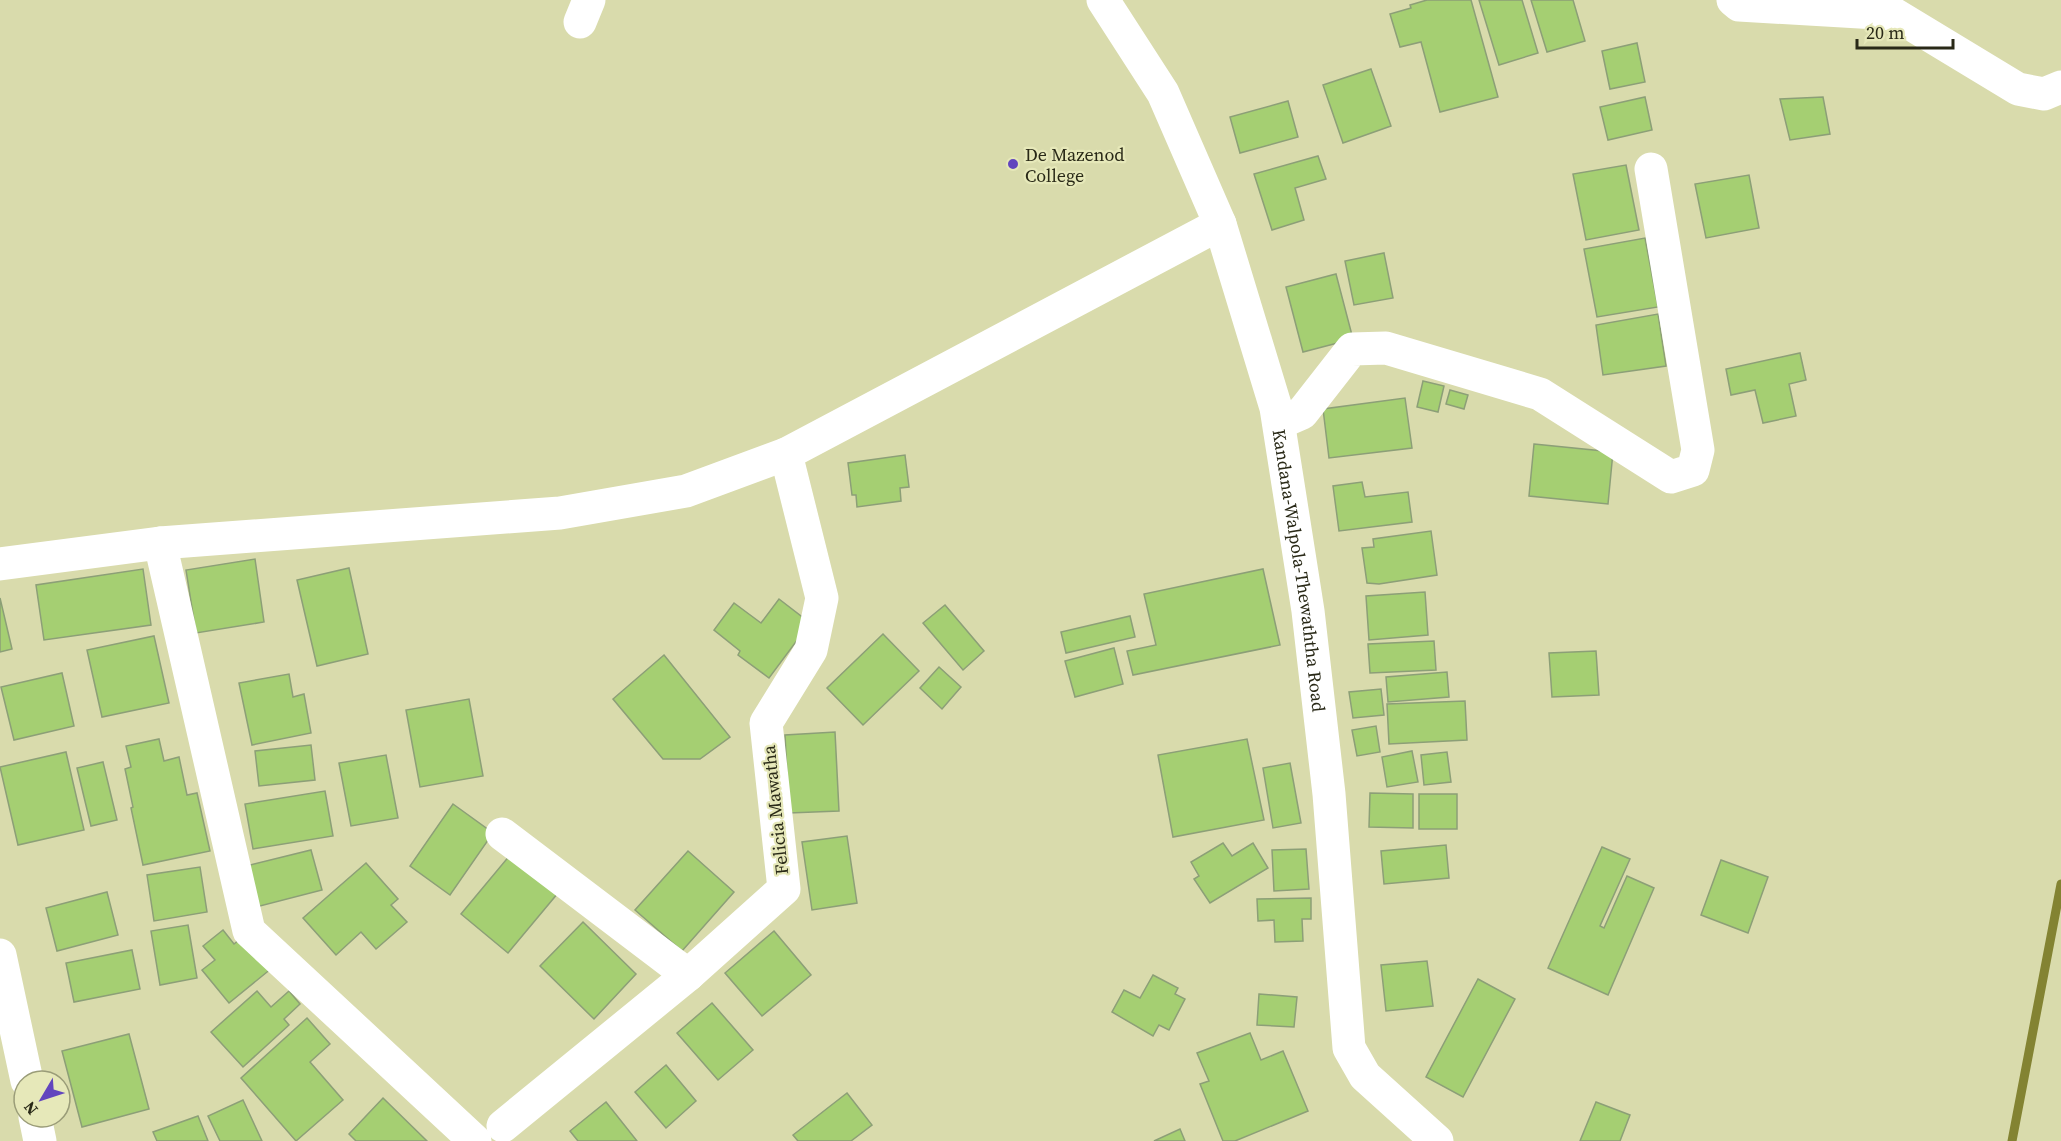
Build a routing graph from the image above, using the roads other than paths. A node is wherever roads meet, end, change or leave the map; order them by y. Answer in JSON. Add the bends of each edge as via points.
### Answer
{"nodes":[{"id":1,"x":1103,"y":0,"type":"edge"},
{"id":2,"x":1733,"y":0,"type":"edge"},
{"id":3,"x":2061,"y":87,"type":"edge"},
{"id":4,"x":1651,"y":169,"type":"dead end"},
{"id":5,"x":1220,"y":224,"type":"junction"},
{"id":6,"x":1279,"y":423,"type":"junction"},
{"id":7,"x":786,"y":454,"type":"junction"},
{"id":8,"x":160,"y":543,"type":"junction"},
{"id":9,"x":0,"y":564,"type":"edge"},
{"id":10,"x":502,"y":834,"type":"dead end"},
{"id":11,"x":0,"y":955,"type":"edge"},
{"id":12,"x":688,"y":975,"type":"junction"},
{"id":13,"x":24,"y":1069,"type":"edge"},
{"id":14,"x":489,"y":1133,"type":"edge"},
{"id":15,"x":1437,"y":1141,"type":"edge"}],
"edges":[{"from":1,"to":5,"type":"street","name":"Kandana-Walpola-Thewaththa Road","via":[[1163,93]]},
{"from":2,"to":3,"type":"street","via":[[1739,5],[1894,14],[2018,89],[2044,94]]},
{"from":4,"to":6,"type":"street","via":[[1698,450],[1693,470],[1671,477],[1540,394],[1386,348],[1352,349],[1302,413]]},
{"from":5,"to":6,"type":"street","name":"Kandana-Walpola-Thewaththa Road"},
{"from":5,"to":7,"type":"street"},
{"from":6,"to":15,"type":"street","name":"Kandana-Walpola-Thewaththa Road","via":[[1308,611],[1329,794],[1349,1048],[1365,1076]]},
{"from":7,"to":8,"type":"street","via":[[686,491],[560,513]]},
{"from":7,"to":12,"type":"street","name":"Felicia Mawatha","via":[[822,598],[811,650],[766,723],[784,888]]},
{"from":8,"to":9,"type":"street"},
{"from":8,"to":14,"type":"street","via":[[249,931]]},
{"from":10,"to":12,"type":"street"},
{"from":11,"to":13,"type":"street"},
{"from":12,"to":14,"type":"street","name":"Felicia Mawatha"}]}
